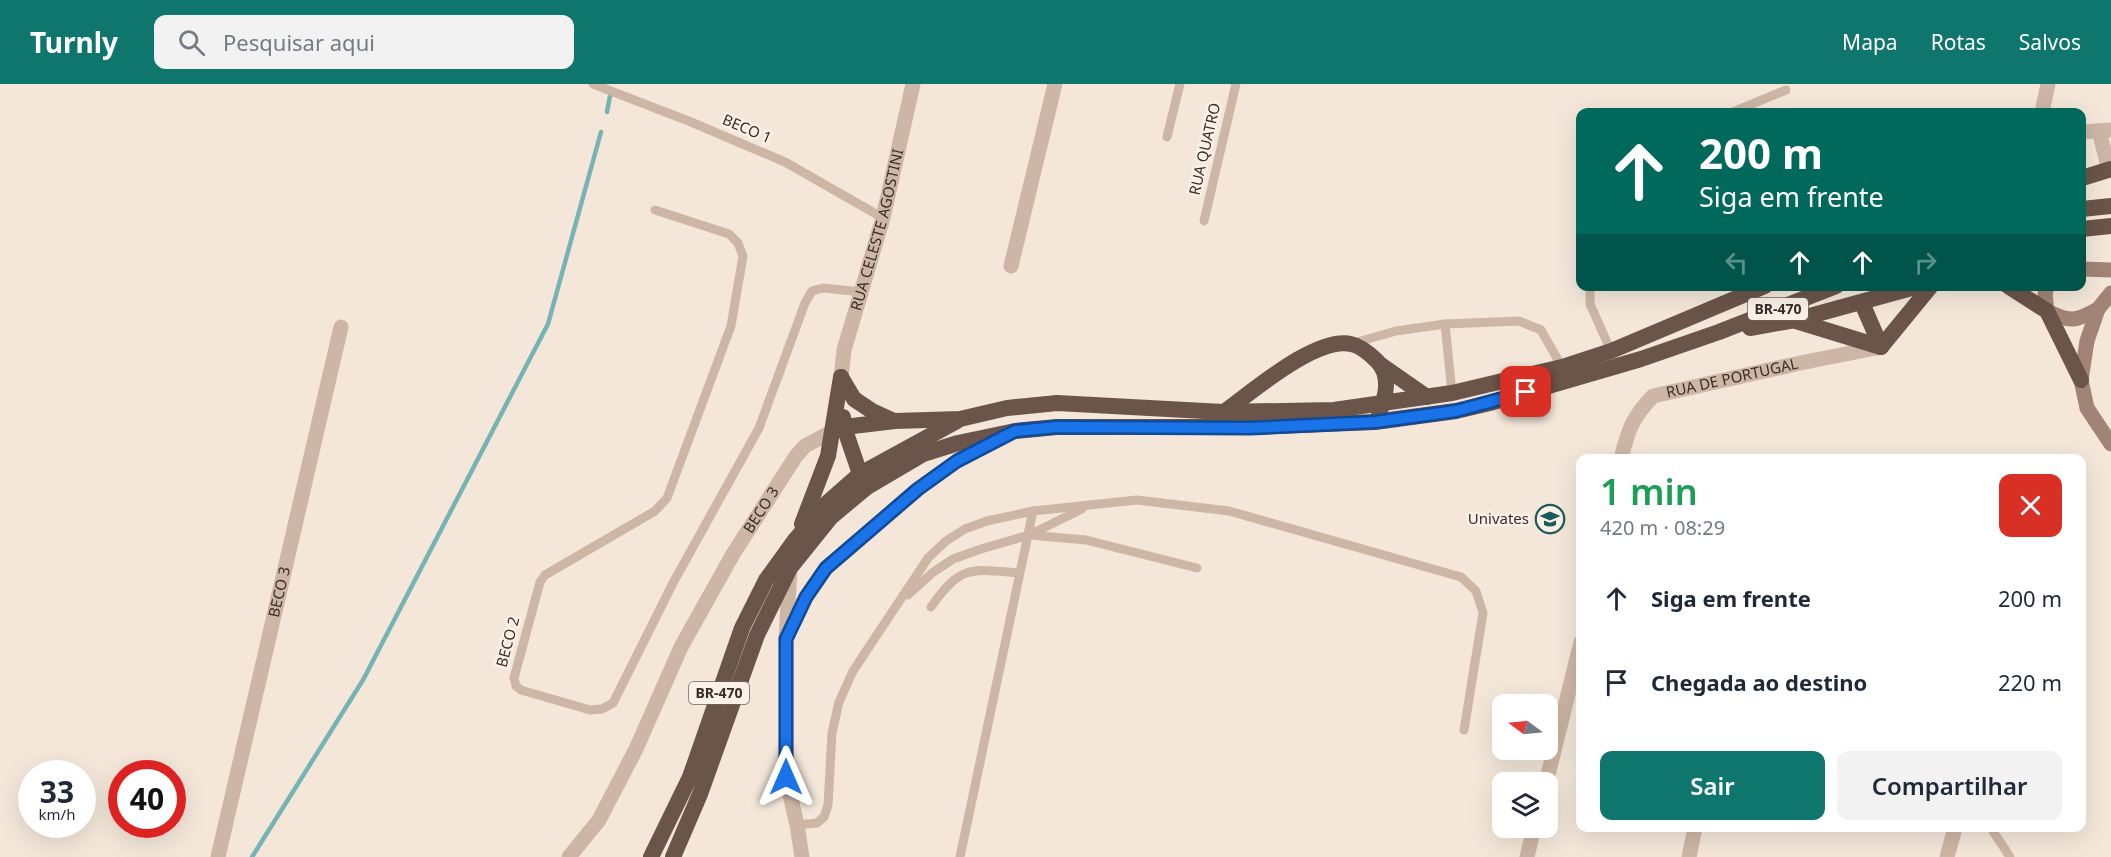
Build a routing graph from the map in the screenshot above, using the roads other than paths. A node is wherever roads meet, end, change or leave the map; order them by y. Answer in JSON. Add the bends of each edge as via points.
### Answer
{"nodes":[{"id":1,"x":593,"y":84,"type":"edge"},
{"id":2,"x":913,"y":84,"type":"edge"},
{"id":3,"x":1056,"y":84,"type":"edge"},
{"id":4,"x":1180,"y":84,"type":"edge"},
{"id":5,"x":1236,"y":84,"type":"edge"},
{"id":6,"x":2048,"y":84,"type":"edge"},
{"id":7,"x":1786,"y":90,"type":"dead end"},
{"id":8,"x":1743,"y":108,"type":"edge"},
{"id":9,"x":2043,"y":108,"type":"edge"},
{"id":10,"x":2105,"y":130,"type":"edge"},
{"id":11,"x":2086,"y":132,"type":"edge"},
{"id":12,"x":1167,"y":137,"type":"dead end"},
{"id":13,"x":2110,"y":169,"type":"edge"},
{"id":14,"x":2086,"y":176,"type":"edge"},
{"id":15,"x":2111,"y":206,"type":"edge"},
{"id":16,"x":2086,"y":208,"type":"edge"},
{"id":17,"x":655,"y":210,"type":"dead end"},
{"id":18,"x":883,"y":218,"type":"junction"},
{"id":19,"x":1204,"y":220,"type":"dead end"},
{"id":20,"x":2111,"y":226,"type":"edge"},
{"id":21,"x":2086,"y":229,"type":"edge"},
{"id":22,"x":1011,"y":266,"type":"dead end"},
{"id":23,"x":2086,"y":269,"type":"edge"},
{"id":24,"x":2111,"y":270,"type":"edge"},
{"id":25,"x":1590,"y":291,"type":"edge"},
{"id":26,"x":1753,"y":291,"type":"edge"},
{"id":27,"x":1823,"y":291,"type":"edge"},
{"id":28,"x":1870,"y":291,"type":"edge"},
{"id":29,"x":1902,"y":291,"type":"edge"},
{"id":30,"x":1927,"y":291,"type":"edge"},
{"id":31,"x":2016,"y":291,"type":"edge"},
{"id":32,"x":2046,"y":291,"type":"edge"},
{"id":33,"x":862,"y":292,"type":"junction"},
{"id":34,"x":2111,"y":293,"type":"edge"},
{"id":35,"x":1862,"y":303,"type":"junction"},
{"id":36,"x":2098,"y":309,"type":"junction"},
{"id":37,"x":2048,"y":311,"type":"junction"},
{"id":38,"x":1795,"y":320,"type":"junction"},
{"id":39,"x":1445,"y":324,"type":"junction"},
{"id":40,"x":341,"y":327,"type":"dead end"},
{"id":41,"x":1719,"y":332,"type":"junction"},
{"id":42,"x":1351,"y":344,"type":"junction"},
{"id":43,"x":1881,"y":347,"type":"junction"},
{"id":44,"x":1611,"y":351,"type":"junction"},
{"id":45,"x":1380,"y":364,"type":"junction"},
{"id":46,"x":1562,"y":367,"type":"junction"},
{"id":47,"x":841,"y":377,"type":"junction"},
{"id":48,"x":2081,"y":380,"type":"junction"},
{"id":49,"x":1452,"y":393,"type":"junction"},
{"id":50,"x":1427,"y":397,"type":"junction"},
{"id":51,"x":1383,"y":404,"type":"junction"},
{"id":52,"x":1223,"y":412,"type":"junction"},
{"id":53,"x":960,"y":419,"type":"junction"},
{"id":54,"x":895,"y":421,"type":"junction"},
{"id":55,"x":1375,"y":422,"type":"junction"},
{"id":56,"x":838,"y":429,"type":"junction"},
{"id":57,"x":1015,"y":431,"type":"junction"},
{"id":58,"x":2111,"y":444,"type":"edge"},
{"id":59,"x":1622,"y":454,"type":"edge"},
{"id":60,"x":860,"y":474,"type":"junction"},
{"id":61,"x":1088,"y":506,"type":"junction"},
{"id":62,"x":1033,"y":511,"type":"junction"},
{"id":63,"x":1029,"y":535,"type":"junction"},
{"id":64,"x":795,"y":540,"type":"junction"},
{"id":65,"x":790,"y":568,"type":"junction"},
{"id":66,"x":1197,"y":568,"type":"dead end"},
{"id":67,"x":1019,"y":573,"type":"junction"},
{"id":68,"x":898,"y":605,"type":"junction"},
{"id":69,"x":932,"y":608,"type":"dead end"},
{"id":70,"x":786,"y":639,"type":"junction"},
{"id":71,"x":1576,"y":676,"type":"edge"},
{"id":72,"x":1464,"y":730,"type":"dead end"},
{"id":73,"x":1549,"y":772,"type":"edge"},
{"id":74,"x":797,"y":825,"type":"junction"},
{"id":75,"x":1694,"y":832,"type":"edge"},
{"id":76,"x":1954,"y":832,"type":"edge"},
{"id":77,"x":1994,"y":832,"type":"edge"},
{"id":78,"x":1532,"y":838,"type":"edge"},
{"id":79,"x":673,"y":856,"type":"edge"},
{"id":80,"x":218,"y":857,"type":"edge"},
{"id":81,"x":569,"y":857,"type":"edge"},
{"id":82,"x":651,"y":857,"type":"edge"},
{"id":83,"x":802,"y":857,"type":"edge"},
{"id":84,"x":960,"y":857,"type":"edge"},
{"id":85,"x":1527,"y":857,"type":"edge"},
{"id":86,"x":1689,"y":857,"type":"edge"},
{"id":87,"x":1947,"y":857,"type":"edge"},
{"id":88,"x":2010,"y":857,"type":"edge"}],
"edges":[{"from":1,"to":18,"type":"lane","name":"BECO 1","via":[[785,162]]},
{"from":2,"to":18,"type":"street","name":"RUA CELESTE AGOSTINI"},
{"from":3,"to":22,"type":"street"},
{"from":4,"to":12,"type":"lane"},
{"from":5,"to":19,"type":"lane","name":"RUA QUATRO"},
{"from":6,"to":9,"type":"street"},
{"from":7,"to":8,"type":"lane"},
{"from":10,"to":11,"type":"street"},
{"from":10,"to":13,"type":"street"},
{"from":13,"to":14,"type":"highway"},
{"from":15,"to":16,"type":"highway"},
{"from":17,"to":33,"type":"lane","name":"BECO 2","via":[[729,234],[738,243],[743,256],[731,326],[668,498],[655,512],[545,575],[540,582],[514,678],[521,690],[590,710],[613,703],[673,583],[759,428],[812,291],[823,288]]},
{"from":18,"to":33,"type":"street","name":"RUA CELESTE AGOSTINI"},
{"from":20,"to":21,"type":"highway"},
{"from":23,"to":24,"type":"main road"},
{"from":25,"to":44,"type":"lane","via":[[1590,304]]},
{"from":26,"to":44,"type":"highway","number":"BR-470"},
{"from":27,"to":41,"type":"highway","number":"BR-470"},
{"from":28,"to":35,"type":"highway"},
{"from":29,"to":35,"type":"highway"},
{"from":30,"to":43,"type":"highway"},
{"from":31,"to":37,"type":"highway"},
{"from":32,"to":37,"type":"main road"},
{"from":33,"to":47,"type":"street","name":"RUA CELESTE AGOSTINI","via":[[844,350]]},
{"from":34,"to":36,"type":"main road"},
{"from":35,"to":38,"type":"highway"},
{"from":35,"to":43,"type":"highway"},
{"from":36,"to":37,"type":"main road","via":[[2079,319],[2063,319]]},
{"from":36,"to":48,"type":"main road","via":[[2087,341]]},
{"from":37,"to":48,"type":"highway"},
{"from":38,"to":41,"type":"highway"},
{"from":38,"to":43,"type":"highway"},
{"from":39,"to":42,"type":"lane","via":[[1396,331]]},
{"from":39,"to":46,"type":"lane","via":[[1519,321],[1533,325],[1541,330]]},
{"from":39,"to":49,"type":"lane"},
{"from":40,"to":80,"type":"street","name":"BECO 3"},
{"from":41,"to":55,"type":"highway","number":"BR-470","via":[[1490,403]]},
{"from":42,"to":45,"type":"highway","via":[[1366,350]]},
{"from":42,"to":52,"type":"highway","via":[[1330,344],[1306,354]]},
{"from":43,"to":59,"type":"street","name":"RUA DE PORTUGAL","via":[[1653,396],[1640,409],[1628,431]]},
{"from":44,"to":46,"type":"highway","number":"BR-470"},
{"from":45,"to":50,"type":"highway"},
{"from":45,"to":51,"type":"highway","via":[[1386,377]]},
{"from":46,"to":49,"type":"highway","number":"BR-470"},
{"from":47,"to":54,"type":"highway","via":[[854,399]]},
{"from":47,"to":56,"type":"highway"},
{"from":48,"to":58,"type":"main road","via":[[2087,408]]},
{"from":49,"to":50,"type":"highway","number":"BR-470"},
{"from":50,"to":51,"type":"highway","number":"BR-470"},
{"from":51,"to":52,"type":"highway","number":"BR-470","via":[[1334,410]]},
{"from":51,"to":55,"type":"highway"},
{"from":52,"to":53,"type":"highway","number":"BR-470","via":[[1057,403],[1007,408]]},
{"from":53,"to":54,"type":"highway"},
{"from":53,"to":60,"type":"highway","number":"BR-470"},
{"from":54,"to":56,"type":"highway"},
{"from":55,"to":57,"type":"highway","number":"BR-470"},
{"from":56,"to":60,"type":"highway"},
{"from":56,"to":64,"type":"highway"},
{"from":56,"to":81,"type":"street","name":"BECO 3","via":[[795,456],[733,554],[681,647],[636,749],[599,820]]},
{"from":57,"to":65,"type":"highway","number":"BR-470","via":[[923,454],[867,487],[831,517]]},
{"from":57,"to":70,"type":"street","via":[[957,461],[918,489],[826,568],[806,597]]},
{"from":60,"to":64,"type":"highway","number":"BR-470","via":[[827,503]]},
{"from":61,"to":62,"type":"lane"},
{"from":61,"to":63,"type":"lane"},
{"from":61,"to":72,"type":"lane","via":[[1137,500],[1229,511],[1461,577],[1476,591],[1483,613]]},
{"from":62,"to":63,"type":"lane"},
{"from":62,"to":68,"type":"lane","via":[[987,520],[946,541],[928,558]]},
{"from":63,"to":66,"type":"lane","via":[[1086,540]]},
{"from":63,"to":67,"type":"lane"},
{"from":63,"to":68,"type":"lane","via":[[953,559]]},
{"from":64,"to":65,"type":"highway"},
{"from":64,"to":82,"type":"highway","number":"BR-470","via":[[766,580],[742,628],[690,777]]},
{"from":65,"to":70,"type":"street"},
{"from":65,"to":79,"type":"highway","number":"BR-470","via":[[757,634],[700,794]]},
{"from":67,"to":69,"type":"lane","via":[[976,570],[959,576],[946,586]]},
{"from":67,"to":84,"type":"lane"},
{"from":68,"to":74,"type":"lane","via":[[853,670],[839,702],[824,818],[817,823]]},
{"from":70,"to":74,"type":"street","via":[[786,777]]},
{"from":71,"to":73,"type":"street"},
{"from":74,"to":83,"type":"street"},
{"from":75,"to":86,"type":"street"},
{"from":76,"to":87,"type":"street"},
{"from":77,"to":88,"type":"lane"},
{"from":78,"to":85,"type":"street"}]}
